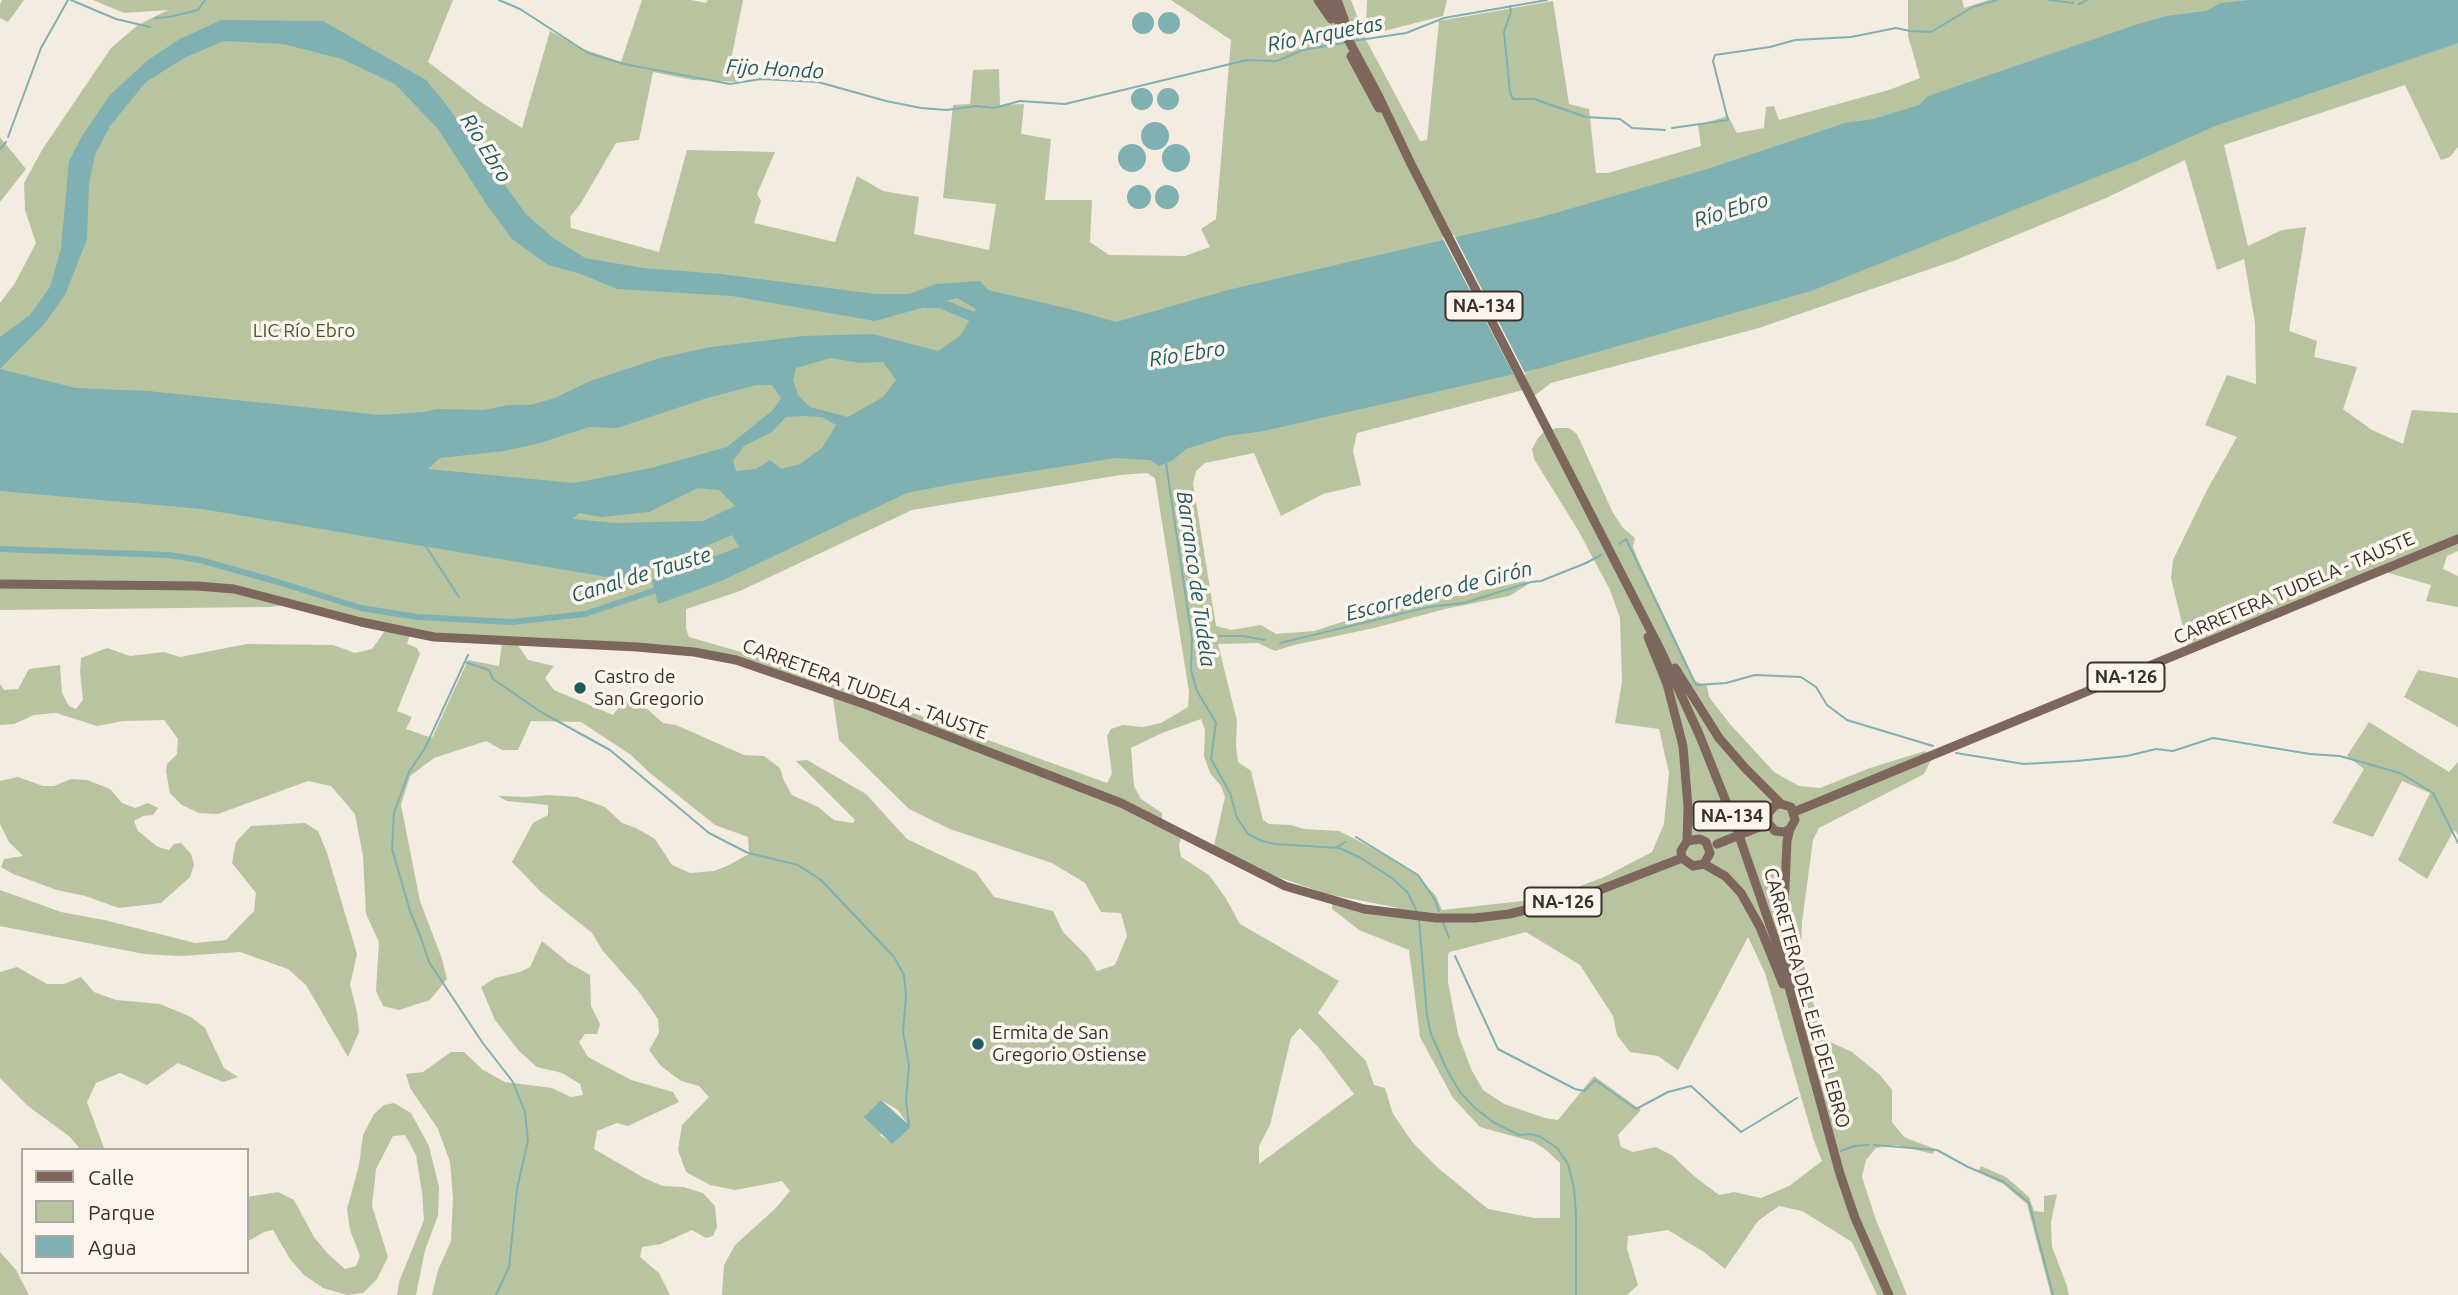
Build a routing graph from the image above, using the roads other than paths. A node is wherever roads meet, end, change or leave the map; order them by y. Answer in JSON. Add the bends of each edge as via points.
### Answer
{"nodes":[{"id":1,"x":1318,"y":0,"type":"edge"},
{"id":2,"x":1327,"y":0,"type":"edge"},
{"id":3,"x":1337,"y":0,"type":"edge"},
{"id":4,"x":1378,"y":95,"type":"junction"},
{"id":5,"x":1394,"y":130,"type":"junction"},
{"id":6,"x":1601,"y":535,"type":"junction"},
{"id":7,"x":2458,"y":539,"type":"edge"},
{"id":8,"x":1625,"y":580,"type":"junction"},
{"id":9,"x":0,"y":584,"type":"edge"},
{"id":10,"x":1781,"y":804,"type":"junction"},
{"id":11,"x":1794,"y":812,"type":"junction"},
{"id":12,"x":1763,"y":825,"type":"junction"},
{"id":13,"x":1790,"y":829,"type":"junction"},
{"id":14,"x":1687,"y":841,"type":"junction"},
{"id":15,"x":1713,"y":845,"type":"junction"},
{"id":16,"x":1682,"y":858,"type":"junction"},
{"id":17,"x":1704,"y":864,"type":"junction"},
{"id":18,"x":1811,"y":1063,"type":"junction"},
{"id":19,"x":1824,"y":1116,"type":"junction"},
{"id":20,"x":1889,"y":1295,"type":"edge"}],
"edges":[{"from":1,"to":5,"type":"main road"},
{"from":2,"to":4,"type":"main road","number":"NA-134"},
{"from":3,"to":4,"type":"main road"},
{"from":4,"to":5,"type":"main road","number":"NA-134"},
{"from":5,"to":6,"type":"main road","name":"CARRETERA DEL EJE DEL EBRO","number":"NA-134"},
{"from":6,"to":8,"type":"main road","name":"CARRETERA DEL EJE DEL EBRO","number":"NA-134"},
{"from":6,"to":10,"type":"main road","via":[[1704,718]]},
{"from":7,"to":11,"type":"main road","name":"CARRETERA TUDELA - TAUSTE","number":"NA-126"},
{"from":8,"to":14,"type":"main road","via":[[1676,713],[1687,779]]},
{"from":8,"to":18,"type":"main road","name":"CARRETERA DEL EJE DEL EBRO","number":"NA-134","via":[[1699,734],[1735,824]]},
{"from":9,"to":16,"type":"main road","name":"CARRETERA TUDELA - TAUSTE","number":"NA-126","via":[[234,589],[434,637],[637,647],[736,660],[1121,803],[1285,886],[1406,916],[1475,918],[1545,907]]},
{"from":10,"to":11,"type":"main road"},
{"from":10,"to":12,"type":"main road","via":[[1770,809]]},
{"from":11,"to":13,"type":"main road"},
{"from":12,"to":13,"type":"main road","via":[[1775,831]]},
{"from":12,"to":15,"type":"main road","bridge":true},
{"from":13,"to":18,"type":"main road","via":[[1784,870],[1785,931]]},
{"from":14,"to":15,"type":"main road","via":[[1700,839]]},
{"from":14,"to":16,"type":"main road"},
{"from":15,"to":17,"type":"main road"},
{"from":16,"to":17,"type":"main road","via":[[1693,866]]},
{"from":17,"to":19,"type":"main road","via":[[1733,883],[1760,928]]},
{"from":18,"to":19,"type":"main road","name":"CARRETERA DEL EJE DEL EBRO","number":"NA-134"},
{"from":19,"to":20,"type":"main road","name":"CARRETERA DEL EJE DEL EBRO","number":"NA-134","via":[[1855,1218]]}]}
